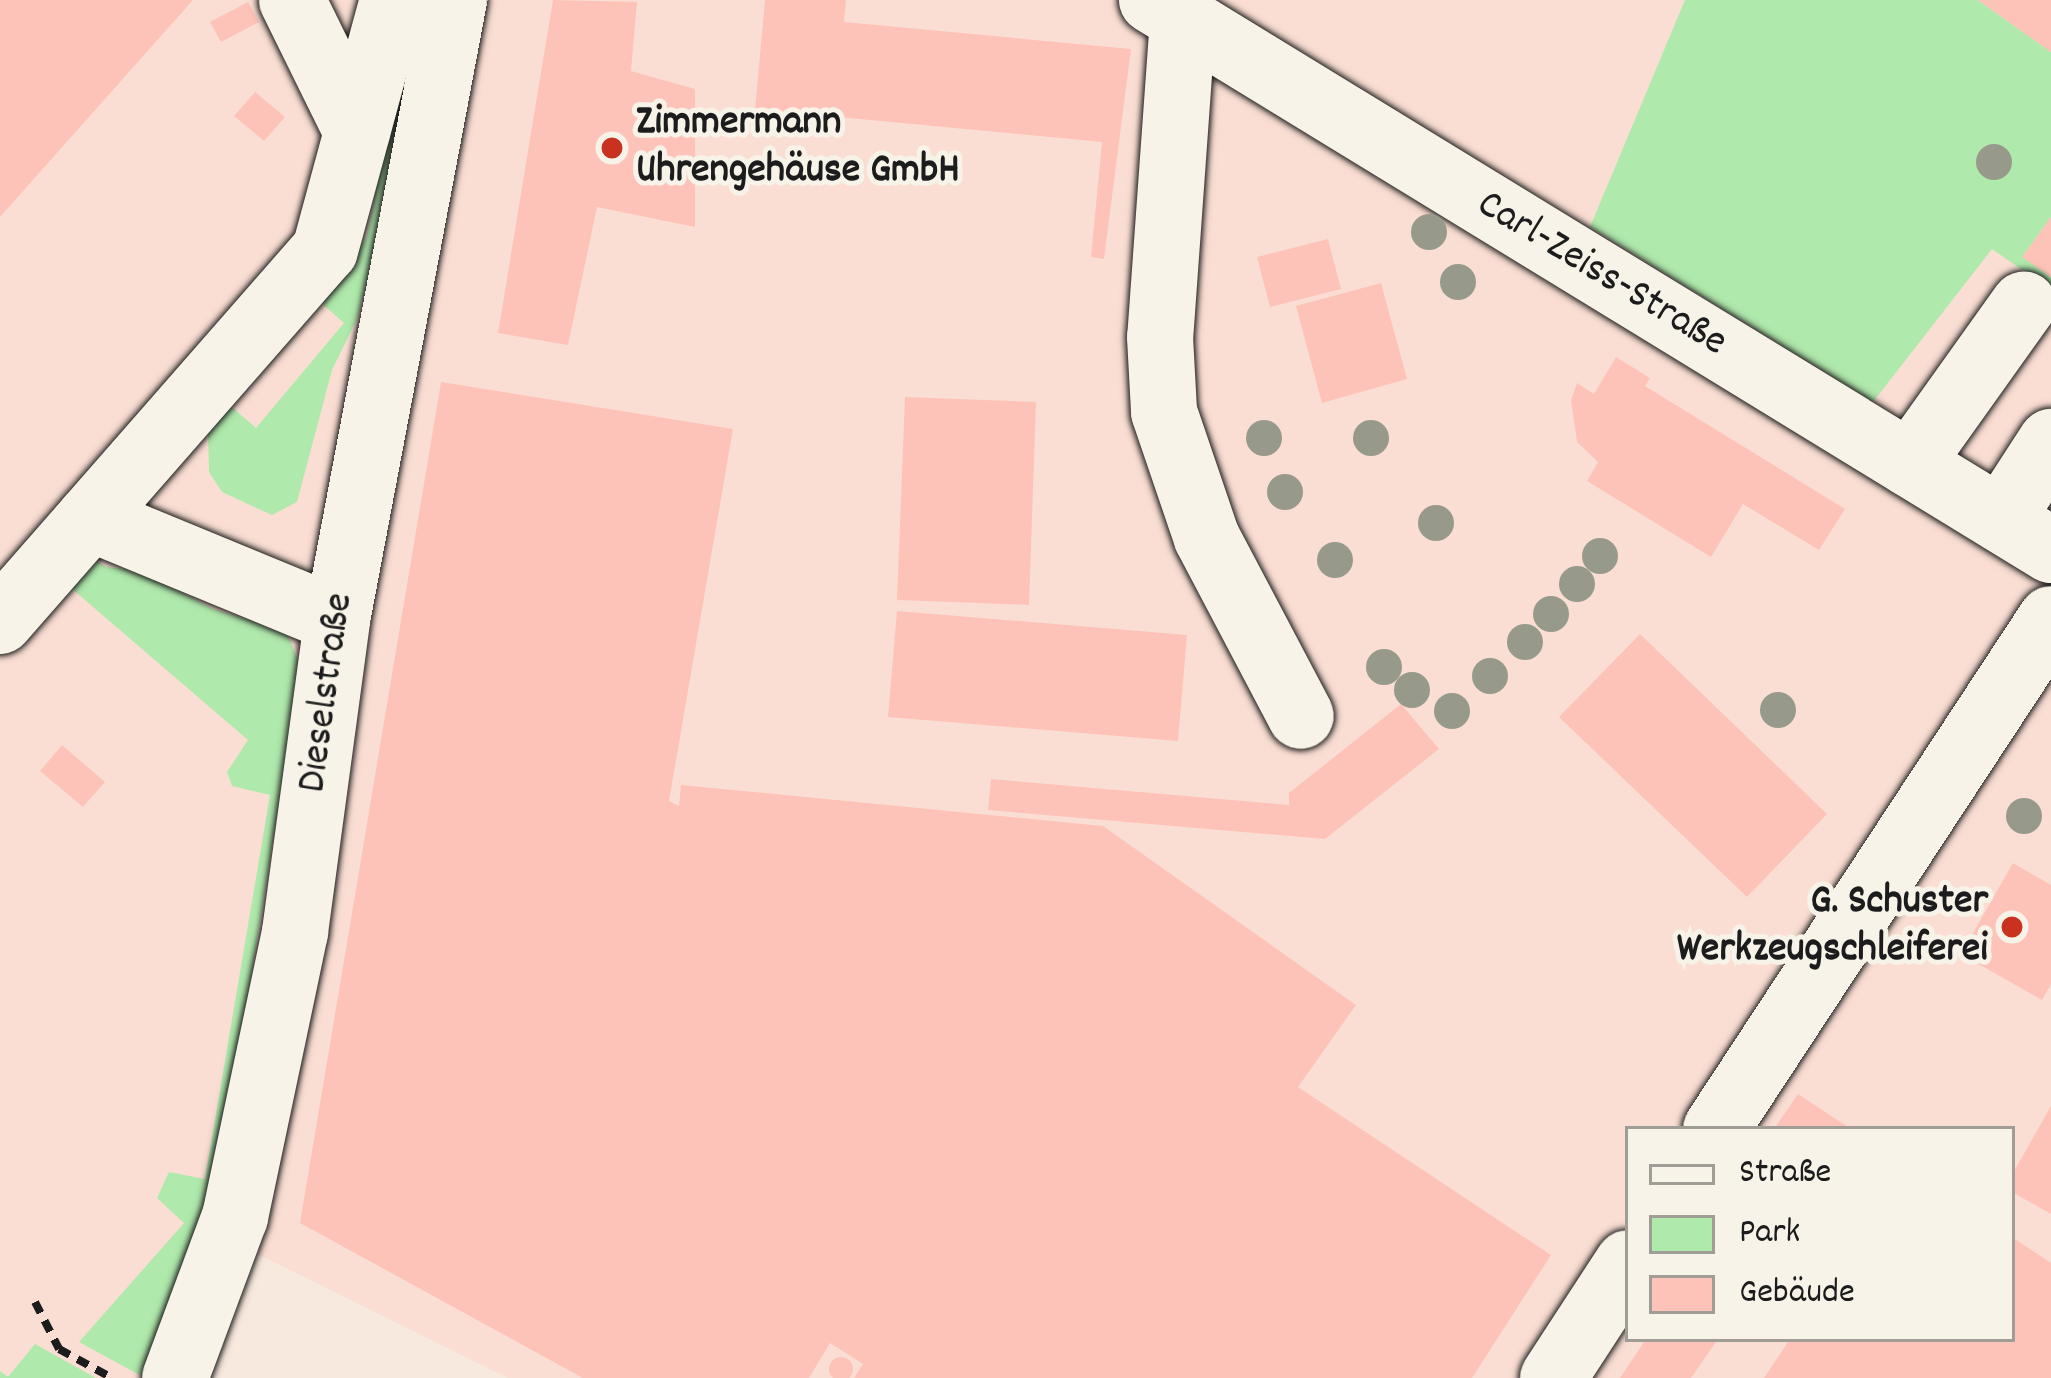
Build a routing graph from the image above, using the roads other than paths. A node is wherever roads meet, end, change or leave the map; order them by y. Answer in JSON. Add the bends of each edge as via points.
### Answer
{"nodes":[{"id":1,"x":292,"y":0,"type":"edge"},
{"id":2,"x":348,"y":0,"type":"edge"},
{"id":3,"x":454,"y":0,"type":"edge"},
{"id":4,"x":1167,"y":10,"type":"edge"},
{"id":5,"x":385,"y":29,"type":"edge"},
{"id":6,"x":357,"y":132,"type":"junction"},
{"id":7,"x":2024,"y":304,"type":"dead end"},
{"id":8,"x":2051,"y":442,"type":"edge"},
{"id":9,"x":1910,"y":464,"type":"junction"},
{"id":10,"x":90,"y":518,"type":"junction"},
{"id":11,"x":2026,"y":534,"type":"edge"},
{"id":12,"x":2051,"y":619,"type":"edge"},
{"id":13,"x":337,"y":620,"type":"junction"},
{"id":14,"x":0,"y":621,"type":"edge"},
{"id":15,"x":1301,"y":716,"type":"dead end"},
{"id":16,"x":1718,"y":1126,"type":"edge"},
{"id":17,"x":1625,"y":1268,"type":"edge"},
{"id":18,"x":175,"y":1378,"type":"edge"},
{"id":19,"x":1553,"y":1378,"type":"edge"}],
"edges":[{"from":1,"to":6,"type":"street"},
{"from":2,"to":5,"type":"street"},
{"from":3,"to":13,"type":"street","name":"Dieselstraße"},
{"from":4,"to":9,"type":"street","name":"Carl-Zeiss-Straße"},
{"from":4,"to":15,"type":"street","via":[[1164,412],[1207,538]]},
{"from":5,"to":6,"type":"street"},
{"from":6,"to":10,"type":"street","via":[[325,250]]},
{"from":7,"to":9,"type":"street"},
{"from":8,"to":11,"type":"street"},
{"from":9,"to":11,"type":"street","name":"Carl-Zeiss-Straße"},
{"from":10,"to":13,"type":"street"},
{"from":10,"to":14,"type":"street"},
{"from":12,"to":16,"type":"street"},
{"from":13,"to":18,"type":"street","name":"Dieselstraße","via":[[295,932],[244,1182]]},
{"from":17,"to":19,"type":"street"}]}
